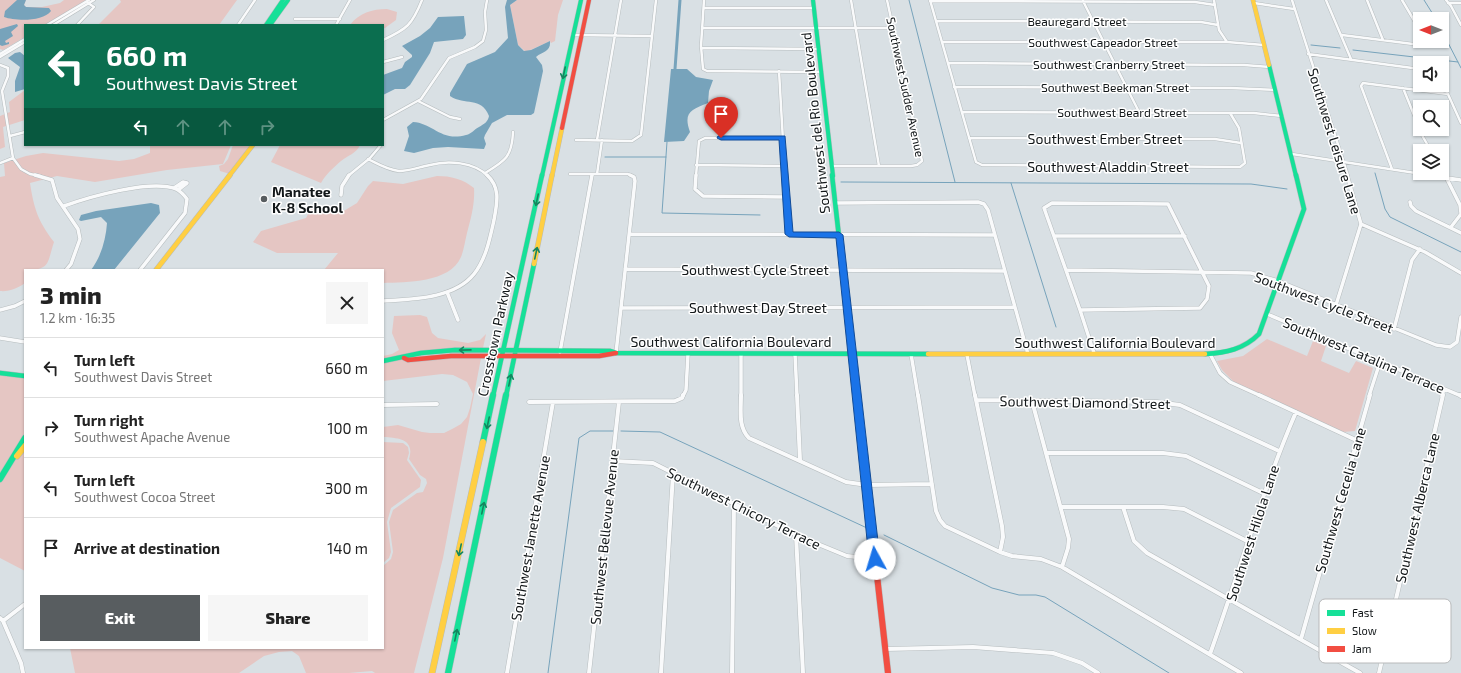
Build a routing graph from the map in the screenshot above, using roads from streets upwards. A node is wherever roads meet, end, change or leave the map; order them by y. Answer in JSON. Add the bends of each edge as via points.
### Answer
{"nodes":[{"id":1,"x":94,"y":0,"type":"edge"},
{"id":2,"x":255,"y":0,"type":"edge"},
{"id":3,"x":283,"y":0,"type":"edge"},
{"id":4,"x":288,"y":0,"type":"edge"},
{"id":5,"x":350,"y":0,"type":"edge"},
{"id":6,"x":422,"y":0,"type":"edge"},
{"id":7,"x":487,"y":0,"type":"edge"},
{"id":8,"x":580,"y":0,"type":"edge"},
{"id":9,"x":589,"y":0,"type":"edge"},
{"id":10,"x":621,"y":0,"type":"edge"},
{"id":11,"x":656,"y":0,"type":"edge"},
{"id":12,"x":704,"y":0,"type":"edge"},
{"id":13,"x":813,"y":0,"type":"edge"},
{"id":14,"x":851,"y":0,"type":"edge"},
{"id":15,"x":888,"y":0,"type":"edge"},
{"id":16,"x":1214,"y":0,"type":"edge"},
{"id":17,"x":1292,"y":0,"type":"edge"},
{"id":18,"x":1326,"y":0,"type":"edge"},
{"id":19,"x":1367,"y":0,"type":"edge"},
{"id":20,"x":1402,"y":0,"type":"edge"},
{"id":21,"x":1446,"y":0,"type":"edge"},
{"id":22,"x":930,"y":1,"type":"edge"},
{"id":23,"x":1083,"y":1,"type":"edge"},
{"id":24,"x":88,"y":2,"type":"edge"},
{"id":25,"x":1253,"y":2,"type":"edge"},
{"id":26,"x":1448,"y":2,"type":"junction"},
{"id":27,"x":1461,"y":3,"type":"edge"},
{"id":28,"x":1215,"y":5,"type":"junction"},
{"id":29,"x":704,"y":8,"type":"junction"},
{"id":30,"x":814,"y":8,"type":"junction"},
{"id":31,"x":1294,"y":8,"type":"junction"},
{"id":32,"x":340,"y":18,"type":"junction"},
{"id":33,"x":295,"y":19,"type":"dead end"},
{"id":34,"x":1413,"y":19,"type":"edge"},
{"id":35,"x":936,"y":21,"type":"junction"},
{"id":36,"x":1093,"y":21,"type":"junction"},
{"id":37,"x":49,"y":24,"type":"edge"},
{"id":38,"x":55,"y":24,"type":"edge"},
{"id":39,"x":78,"y":24,"type":"edge"},
{"id":40,"x":239,"y":24,"type":"edge"},
{"id":41,"x":267,"y":24,"type":"edge"},
{"id":42,"x":271,"y":24,"type":"edge"},
{"id":43,"x":337,"y":24,"type":"edge"},
{"id":44,"x":1218,"y":24,"type":"junction"},
{"id":45,"x":1461,"y":25,"type":"edge"},
{"id":46,"x":703,"y":28,"type":"junction"},
{"id":47,"x":816,"y":28,"type":"junction"},
{"id":48,"x":856,"y":28,"type":"junction"},
{"id":49,"x":894,"y":28,"type":"junction"},
{"id":50,"x":573,"y":35,"type":"junction"},
{"id":51,"x":581,"y":35,"type":"junction"},
{"id":52,"x":1342,"y":35,"type":"junction"},
{"id":53,"x":615,"y":36,"type":"junction"},
{"id":54,"x":652,"y":36,"type":"junction"},
{"id":55,"x":24,"y":40,"type":"edge"},
{"id":56,"x":384,"y":40,"type":"edge"},
{"id":57,"x":1384,"y":40,"type":"junction"},
{"id":58,"x":942,"y":42,"type":"junction"},
{"id":59,"x":1104,"y":42,"type":"junction"},
{"id":60,"x":1227,"y":42,"type":"junction"},
{"id":61,"x":24,"y":43,"type":"edge"},
{"id":62,"x":1413,"y":44,"type":"edge"},
{"id":63,"x":1264,"y":45,"type":"junction"},
{"id":64,"x":702,"y":48,"type":"junction"},
{"id":65,"x":818,"y":49,"type":"junction"},
{"id":66,"x":0,"y":54,"type":"edge"},
{"id":67,"x":1308,"y":54,"type":"junction"},
{"id":68,"x":0,"y":57,"type":"edge"},
{"id":69,"x":402,"y":57,"type":"dead end"},
{"id":70,"x":1351,"y":59,"type":"junction"},
{"id":71,"x":384,"y":62,"type":"edge"},
{"id":72,"x":948,"y":63,"type":"junction"},
{"id":73,"x":0,"y":64,"type":"edge"},
{"id":74,"x":1115,"y":64,"type":"junction"},
{"id":75,"x":1270,"y":67,"type":"junction"},
{"id":76,"x":1413,"y":68,"type":"edge"},
{"id":77,"x":779,"y":71,"type":"junction"},
{"id":78,"x":822,"y":72,"type":"junction"},
{"id":79,"x":954,"y":87,"type":"junction"},
{"id":80,"x":1127,"y":88,"type":"junction"},
{"id":81,"x":1403,"y":88,"type":"junction"},
{"id":82,"x":1275,"y":90,"type":"junction"},
{"id":83,"x":1448,"y":94,"type":"joint"},
{"id":84,"x":418,"y":101,"type":"junction"},
{"id":85,"x":962,"y":112,"type":"junction"},
{"id":86,"x":1139,"y":112,"type":"junction"},
{"id":87,"x":1230,"y":113,"type":"junction"},
{"id":88,"x":1282,"y":116,"type":"junction"},
{"id":89,"x":384,"y":119,"type":"edge"},
{"id":90,"x":460,"y":119,"type":"dead end"},
{"id":91,"x":1461,"y":123,"type":"edge"},
{"id":92,"x":24,"y":132,"type":"edge"},
{"id":93,"x":513,"y":132,"type":"dead end"},
{"id":94,"x":10,"y":136,"type":"junction"},
{"id":95,"x":783,"y":138,"type":"junction"},
{"id":96,"x":969,"y":138,"type":"junction"},
{"id":97,"x":576,"y":140,"type":"dead end"},
{"id":98,"x":596,"y":140,"type":"junction"},
{"id":99,"x":602,"y":140,"type":"junction"},
{"id":100,"x":1242,"y":142,"type":"junction"},
{"id":101,"x":1427,"y":144,"type":"edge"},
{"id":102,"x":252,"y":146,"type":"edge"},
{"id":103,"x":380,"y":146,"type":"edge"},
{"id":104,"x":1292,"y":154,"type":"junction"},
{"id":105,"x":14,"y":158,"type":"junction"},
{"id":106,"x":368,"y":159,"type":"junction"},
{"id":107,"x":0,"y":163,"type":"edge"},
{"id":108,"x":1344,"y":163,"type":"junction"},
{"id":109,"x":696,"y":166,"type":"junction"},
{"id":110,"x":784,"y":166,"type":"junction"},
{"id":111,"x":831,"y":166,"type":"junction"},
{"id":112,"x":879,"y":166,"type":"junction"},
{"id":113,"x":1392,"y":169,"type":"junction"},
{"id":114,"x":1413,"y":172,"type":"edge"},
{"id":115,"x":486,"y":173,"type":"junction"},
{"id":116,"x":570,"y":174,"type":"dead end"},
{"id":117,"x":592,"y":174,"type":"junction"},
{"id":118,"x":597,"y":174,"type":"junction"},
{"id":119,"x":1449,"y":177,"type":"edge"},
{"id":120,"x":1448,"y":180,"type":"edge"},
{"id":121,"x":1461,"y":180,"type":"edge"},
{"id":122,"x":174,"y":188,"type":"junction"},
{"id":123,"x":178,"y":190,"type":"junction"},
{"id":124,"x":341,"y":195,"type":"dead end"},
{"id":125,"x":787,"y":197,"type":"junction"},
{"id":126,"x":1410,"y":202,"type":"dead end"},
{"id":127,"x":836,"y":203,"type":"junction"},
{"id":128,"x":64,"y":206,"type":"junction"},
{"id":129,"x":1461,"y":213,"type":"edge"},
{"id":130,"x":1361,"y":224,"type":"junction"},
{"id":131,"x":1451,"y":227,"type":"junction"},
{"id":132,"x":1461,"y":233,"type":"edge"},
{"id":133,"x":630,"y":234,"type":"junction"},
{"id":134,"x":789,"y":234,"type":"junction"},
{"id":135,"x":839,"y":235,"type":"junction"},
{"id":136,"x":995,"y":235,"type":"junction"},
{"id":137,"x":1054,"y":236,"type":"junction"},
{"id":138,"x":1185,"y":236,"type":"junction"},
{"id":139,"x":1420,"y":249,"type":"junction"},
{"id":140,"x":67,"y":269,"type":"edge"},
{"id":141,"x":141,"y":269,"type":"edge"},
{"id":142,"x":157,"y":269,"type":"edge"},
{"id":143,"x":625,"y":269,"type":"junction"},
{"id":144,"x":843,"y":270,"type":"junction"},
{"id":145,"x":1066,"y":270,"type":"junction"},
{"id":146,"x":1005,"y":271,"type":"junction"},
{"id":147,"x":1203,"y":272,"type":"junction"},
{"id":148,"x":1461,"y":273,"type":"edge"},
{"id":149,"x":1278,"y":281,"type":"junction"},
{"id":150,"x":447,"y":292,"type":"junction"},
{"id":151,"x":384,"y":301,"type":"edge"},
{"id":152,"x":24,"y":302,"type":"edge"},
{"id":153,"x":1336,"y":305,"type":"junction"},
{"id":154,"x":848,"y":307,"type":"junction"},
{"id":155,"x":1015,"y":307,"type":"junction"},
{"id":156,"x":621,"y":308,"type":"junction"},
{"id":157,"x":0,"y":310,"type":"edge"},
{"id":158,"x":1080,"y":310,"type":"junction"},
{"id":159,"x":1267,"y":314,"type":"junction"},
{"id":160,"x":1461,"y":317,"type":"edge"},
{"id":161,"x":458,"y":320,"type":"dead end"},
{"id":162,"x":1394,"y":329,"type":"junction"},
{"id":163,"x":0,"y":338,"type":"edge"},
{"id":164,"x":24,"y":342,"type":"edge"},
{"id":165,"x":504,"y":350,"type":"junction"},
{"id":166,"x":516,"y":351,"type":"junction"},
{"id":167,"x":560,"y":352,"type":"junction"},
{"id":168,"x":616,"y":353,"type":"junction"},
{"id":169,"x":852,"y":353,"type":"junction"},
{"id":170,"x":688,"y":354,"type":"junction"},
{"id":171,"x":741,"y":354,"type":"junction"},
{"id":172,"x":795,"y":354,"type":"junction"},
{"id":173,"x":910,"y":354,"type":"junction"},
{"id":174,"x":1028,"y":354,"type":"junction"},
{"id":175,"x":1094,"y":354,"type":"junction"},
{"id":176,"x":1210,"y":354,"type":"junction"},
{"id":177,"x":967,"y":355,"type":"junction"},
{"id":178,"x":502,"y":357,"type":"junction"},
{"id":179,"x":515,"y":357,"type":"junction"},
{"id":180,"x":404,"y":358,"type":"junction"},
{"id":181,"x":384,"y":361,"type":"edge"},
{"id":182,"x":1380,"y":362,"type":"junction"},
{"id":183,"x":0,"y":373,"type":"edge"},
{"id":184,"x":24,"y":376,"type":"edge"},
{"id":185,"x":1444,"y":389,"type":"junction"},
{"id":186,"x":1461,"y":396,"type":"edge"},
{"id":187,"x":976,"y":400,"type":"junction"},
{"id":188,"x":1032,"y":401,"type":"junction"},
{"id":189,"x":529,"y":402,"type":"dead end"},
{"id":190,"x":553,"y":402,"type":"junction"},
{"id":191,"x":619,"y":402,"type":"junction"},
{"id":192,"x":437,"y":404,"type":"dead end"},
{"id":193,"x":384,"y":405,"type":"edge"},
{"id":194,"x":1296,"y":412,"type":"junction"},
{"id":195,"x":24,"y":440,"type":"edge"},
{"id":196,"x":1356,"y":440,"type":"junction"},
{"id":197,"x":24,"y":447,"type":"edge"},
{"id":198,"x":1279,"y":451,"type":"junction"},
{"id":199,"x":1046,"y":452,"type":"junction"},
{"id":200,"x":800,"y":460,"type":"junction"},
{"id":201,"x":613,"y":461,"type":"junction"},
{"id":202,"x":4,"y":472,"type":"junction"},
{"id":203,"x":673,"y":474,"type":"junction"},
{"id":204,"x":0,"y":479,"type":"edge"},
{"id":205,"x":932,"y":484,"type":"junction"},
{"id":206,"x":866,"y":485,"type":"junction"},
{"id":207,"x":1265,"y":494,"type":"junction"},
{"id":208,"x":734,"y":504,"type":"junction"},
{"id":209,"x":1061,"y":507,"type":"junction"},
{"id":210,"x":1123,"y":507,"type":"junction"},
{"id":211,"x":796,"y":535,"type":"junction"},
{"id":212,"x":1247,"y":541,"type":"junction"},
{"id":213,"x":1000,"y":552,"type":"junction"},
{"id":214,"x":875,"y":559,"type":"junction"},
{"id":215,"x":1062,"y":567,"type":"junction"},
{"id":216,"x":1230,"y":599,"type":"junction"},
{"id":217,"x":1396,"y":599,"type":"edge"},
{"id":218,"x":24,"y":605,"type":"edge"},
{"id":219,"x":2,"y":619,"type":"edge"},
{"id":220,"x":1301,"y":639,"type":"junction"},
{"id":221,"x":886,"y":649,"type":"junction"},
{"id":222,"x":1319,"y":649,"type":"edge"},
{"id":223,"x":1210,"y":654,"type":"junction"},
{"id":224,"x":1343,"y":663,"type":"edge"},
{"id":225,"x":1381,"y":663,"type":"edge"},
{"id":226,"x":22,"y":673,"type":"edge"},
{"id":227,"x":432,"y":673,"type":"edge"},
{"id":228,"x":448,"y":673,"type":"edge"},
{"id":229,"x":507,"y":673,"type":"edge"},
{"id":230,"x":589,"y":673,"type":"edge"},
{"id":231,"x":661,"y":673,"type":"edge"},
{"id":232,"x":732,"y":673,"type":"edge"},
{"id":233,"x":803,"y":673,"type":"edge"},
{"id":234,"x":888,"y":673,"type":"edge"},
{"id":235,"x":1098,"y":673,"type":"edge"},
{"id":236,"x":1241,"y":673,"type":"edge"},
{"id":237,"x":1360,"y":673,"type":"edge"},
{"id":238,"x":1379,"y":673,"type":"edge"}],
"edges":[{"from":1,"to":24,"type":"street"},
{"from":2,"to":40,"type":"street"},
{"from":3,"to":41,"type":"street"},
{"from":4,"to":42,"type":"street"},
{"from":5,"to":32,"type":"street"},
{"from":6,"to":56,"type":"street","via":[[409,27]]},
{"from":7,"to":84,"type":"street","via":[[484,9],[484,40],[449,58],[427,92]]},
{"from":8,"to":50,"type":"street","name":"Crosstown Parkway"},
{"from":9,"to":51,"type":"street","name":"Crosstown Parkway"},
{"from":10,"to":53,"type":"street"},
{"from":11,"to":54,"type":"street"},
{"from":12,"to":29,"type":"street"},
{"from":13,"to":30,"type":"street","name":"Southwest del Rio Boulevard"},
{"from":14,"to":48,"type":"street"},
{"from":15,"to":49,"type":"street","name":"Southwest Sudder Avenue"},
{"from":16,"to":28,"type":"street"},
{"from":17,"to":31,"type":"street","name":"Southwest Leisure Lane"},
{"from":18,"to":52,"type":"street"},
{"from":19,"to":57,"type":"street"},
{"from":20,"to":34,"type":"street"},
{"from":21,"to":26,"type":"street"},
{"from":22,"to":23,"type":"street"},
{"from":22,"to":35,"type":"street"},
{"from":23,"to":28,"type":"street","via":[[1195,2]]},
{"from":23,"to":36,"type":"street"},
{"from":24,"to":37,"type":"street"},
{"from":24,"to":38,"type":"street"},
{"from":24,"to":39,"type":"street","via":[[94,7]]},
{"from":25,"to":31,"type":"street"},
{"from":25,"to":63,"type":"street","name":"Southwest California Boulevard"},
{"from":26,"to":27,"type":"street"},
{"from":26,"to":45,"type":"street"},
{"from":28,"to":44,"type":"street"},
{"from":29,"to":30,"type":"street"},
{"from":29,"to":46,"type":"street"},
{"from":30,"to":47,"type":"street","name":"Southwest del Rio Boulevard"},
{"from":31,"to":67,"type":"street","name":"Southwest Leisure Lane"},
{"from":32,"to":33,"type":"street"},
{"from":32,"to":43,"type":"street"},
{"from":35,"to":36,"type":"street","name":"Beauregard Street"},
{"from":35,"to":58,"type":"street"},
{"from":36,"to":44,"type":"street","name":"Beauregard Street"},
{"from":36,"to":59,"type":"street"},
{"from":44,"to":60,"type":"street"},
{"from":46,"to":47,"type":"street"},
{"from":46,"to":64,"type":"street"},
{"from":47,"to":48,"type":"street"},
{"from":47,"to":65,"type":"street","name":"Southwest del Rio Boulevard"},
{"from":48,"to":49,"type":"street"},
{"from":48,"to":112,"type":"street"},
{"from":49,"to":112,"type":"street","name":"Southwest Sudder Avenue","via":[[922,159],[919,164],[911,166]]},
{"from":50,"to":51,"type":"street"},
{"from":50,"to":165,"type":"street","name":"Crosstown Parkway","one_way":true},
{"from":51,"to":53,"type":"street"},
{"from":166,"to":51,"type":"street","name":"Crosstown Parkway","one_way":true},
{"from":52,"to":57,"type":"street"},
{"from":52,"to":70,"type":"street"},
{"from":53,"to":54,"type":"street"},
{"from":53,"to":98,"type":"street"},
{"from":54,"to":99,"type":"street","via":[[641,135],[632,141]]},
{"from":55,"to":66,"type":"street"},
{"from":57,"to":62,"type":"street"},
{"from":58,"to":59,"type":"street","name":"Southwest Capeador Street"},
{"from":58,"to":72,"type":"street"},
{"from":59,"to":60,"type":"street","name":"Southwest Capeador Street"},
{"from":59,"to":74,"type":"street"},
{"from":60,"to":63,"type":"street","name":"Southwest Capeador Street"},
{"from":61,"to":68,"type":"street"},
{"from":63,"to":75,"type":"street","name":"Southwest California Boulevard"},
{"from":64,"to":65,"type":"street"},
{"from":64,"to":77,"type":"street","via":[[703,69]]},
{"from":65,"to":78,"type":"street","name":"Southwest del Rio Boulevard"},
{"from":67,"to":70,"type":"street"},
{"from":67,"to":108,"type":"street","name":"Southwest Leisure Lane"},
{"from":69,"to":71,"type":"street"},
{"from":70,"to":76,"type":"street"},
{"from":72,"to":74,"type":"street","name":"Southwest Cranberry Street"},
{"from":72,"to":79,"type":"street"},
{"from":73,"to":94,"type":"street","via":[[8,68],[8,76],[2,91]]},
{"from":74,"to":75,"type":"street","name":"Southwest Cranberry Street"},
{"from":74,"to":80,"type":"street"},
{"from":75,"to":82,"type":"street","name":"Southwest California Boulevard"},
{"from":77,"to":78,"type":"street"},
{"from":77,"to":95,"type":"street"},
{"from":78,"to":111,"type":"street","name":"Southwest del Rio Boulevard"},
{"from":79,"to":80,"type":"street","name":"Southwest Beekman Street"},
{"from":79,"to":85,"type":"street"},
{"from":80,"to":82,"type":"street","name":"Southwest Beekman Street"},
{"from":80,"to":86,"type":"street"},
{"from":81,"to":83,"type":"street"},
{"from":81,"to":101,"type":"street"},
{"from":81,"to":113,"type":"street","via":[[1363,83],[1360,86]]},
{"from":82,"to":88,"type":"street","name":"Southwest California Boulevard"},
{"from":83,"to":91,"type":"street"},
{"from":84,"to":89,"type":"street"},
{"from":84,"to":90,"type":"street","via":[[450,117]]},
{"from":85,"to":86,"type":"street","name":"Southwest Beard Street"},
{"from":85,"to":96,"type":"street"},
{"from":86,"to":87,"type":"street","name":"Southwest Beard Street"},
{"from":87,"to":88,"type":"street","name":"Southwest Beard Street"},
{"from":87,"to":100,"type":"street","via":[[1238,125]]},
{"from":88,"to":104,"type":"street","name":"Southwest California Boulevard"},
{"from":92,"to":94,"type":"street"},
{"from":93,"to":115,"type":"street","via":[[509,156]]},
{"from":94,"to":105,"type":"street"},
{"from":95,"to":109,"type":"street","via":[[705,138],[699,141]]},
{"from":95,"to":110,"type":"street"},
{"from":96,"to":100,"type":"street","name":"Southwest Ember Street","via":[[1215,139]]},
{"from":96,"to":100,"type":"street","name":"Southwest Aladdin Street","via":[[976,162],[982,165],[1240,167],[1245,163]]},
{"from":97,"to":98,"type":"street"},
{"from":98,"to":99,"type":"street"},
{"from":99,"to":118,"type":"street"},
{"from":102,"to":142,"type":"street"},
{"from":103,"to":106,"type":"street"},
{"from":104,"to":108,"type":"street"},
{"from":104,"to":149,"type":"street","name":"Southwest California Boulevard","via":[[1304,209]]},
{"from":105,"to":107,"type":"street"},
{"from":105,"to":128,"type":"street","via":[[21,171],[52,180],[56,198]]},
{"from":106,"to":115,"type":"street","via":[[400,172],[443,163],[464,165]]},
{"from":106,"to":124,"type":"street","via":[[347,177],[340,189]]},
{"from":108,"to":113,"type":"street"},
{"from":108,"to":130,"type":"street","name":"Southwest Leisure Lane"},
{"from":109,"to":110,"type":"street"},
{"from":109,"to":125,"type":"street","via":[[695,189],[703,196]]},
{"from":110,"to":125,"type":"street"},
{"from":111,"to":112,"type":"street"},
{"from":111,"to":127,"type":"street","name":"Southwest del Rio Boulevard"},
{"from":113,"to":114,"type":"street"},
{"from":115,"to":150,"type":"street","via":[[496,184],[498,200],[484,255],[481,264],[469,279]]},
{"from":116,"to":117,"type":"street"},
{"from":117,"to":118,"type":"street"},
{"from":117,"to":167,"type":"street"},
{"from":118,"to":133,"type":"street","via":[[632,176],[635,184]]},
{"from":119,"to":121,"type":"street"},
{"from":120,"to":129,"type":"street"},
{"from":122,"to":123,"type":"street"},
{"from":122,"to":123,"type":"street","via":[[183,182],[187,183]]},
{"from":122,"to":128,"type":"street","via":[[145,187],[81,199]]},
{"from":123,"to":141,"type":"street","via":[[187,199],[184,213]]},
{"from":125,"to":134,"type":"street"},
{"from":126,"to":131,"type":"street","via":[[1416,211]]},
{"from":127,"to":135,"type":"street","name":"Southwest del Rio Boulevard"},
{"from":127,"to":136,"type":"street","via":[[978,202],[984,204],[988,210]]},
{"from":128,"to":140,"type":"street","via":[[78,229],[80,239]]},
{"from":129,"to":131,"type":"street"},
{"from":130,"to":139,"type":"street"},
{"from":130,"to":153,"type":"street","name":"Southwest Leisure Lane"},
{"from":131,"to":132,"type":"street"},
{"from":133,"to":134,"type":"street"},
{"from":133,"to":143,"type":"street"},
{"from":134,"to":135,"type":"street"},
{"from":135,"to":136,"type":"street"},
{"from":135,"to":144,"type":"street","name":"Southwest del Rio Boulevard"},
{"from":136,"to":146,"type":"street"},
{"from":137,"to":138,"type":"street"},
{"from":137,"to":138,"type":"street","via":[[1044,208],[1052,203],[1168,204]]},
{"from":137,"to":145,"type":"street"},
{"from":138,"to":147,"type":"street"},
{"from":139,"to":148,"type":"street"},
{"from":139,"to":162,"type":"street","via":[[1412,260]]},
{"from":143,"to":144,"type":"street","name":"Southwest Cycle Street"},
{"from":143,"to":156,"type":"street"},
{"from":144,"to":146,"type":"street","name":"Southwest Cycle Street"},
{"from":144,"to":154,"type":"street","name":"Southwest del Rio Boulevard"},
{"from":145,"to":147,"type":"street","name":"Southwest Cycle Street"},
{"from":145,"to":158,"type":"street"},
{"from":146,"to":155,"type":"street"},
{"from":147,"to":149,"type":"street","name":"Southwest Cycle Street","via":[[1251,273]]},
{"from":147,"to":158,"type":"street","via":[[1209,286],[1207,299],[1200,308]]},
{"from":149,"to":153,"type":"street","name":"Southwest Cycle Street"},
{"from":149,"to":159,"type":"street","name":"Southwest California Boulevard"},
{"from":150,"to":151,"type":"street"},
{"from":150,"to":161,"type":"street"},
{"from":152,"to":157,"type":"street"},
{"from":153,"to":162,"type":"street","name":"Southwest Cycle Street"},
{"from":154,"to":155,"type":"street","name":"Southwest Day Street"},
{"from":154,"to":156,"type":"street","name":"Southwest Day Street"},
{"from":154,"to":169,"type":"street","name":"Southwest del Rio Boulevard"},
{"from":155,"to":174,"type":"street"},
{"from":156,"to":168,"type":"street"},
{"from":158,"to":175,"type":"street"},
{"from":159,"to":176,"type":"street","name":"Southwest California Boulevard","via":[[1254,341],[1230,353]]},
{"from":159,"to":182,"type":"street","name":"Southwest Catalina Terrace"},
{"from":160,"to":162,"type":"street","name":"Southwest Cycle Street","via":[[1457,342],[1450,347],[1436,345]]},
{"from":163,"to":164,"type":"street"},
{"from":165,"to":166,"type":"street","name":"Southwest California Boulevard"},
{"from":165,"to":178,"type":"street","name":"Crosstown Parkway"},
{"from":165,"to":180,"type":"street","name":"Southwest California Boulevard","one_way":true,"via":[[439,351]]},
{"from":166,"to":167,"type":"street","name":"Southwest California Boulevard"},
{"from":166,"to":179,"type":"street","name":"Crosstown Parkway"},
{"from":167,"to":168,"type":"street","name":"Southwest California Boulevard"},
{"from":168,"to":170,"type":"street","name":"Southwest California Boulevard"},
{"from":168,"to":179,"type":"street","name":"Southwest California Boulevard","via":[[599,356]]},
{"from":169,"to":172,"type":"street","name":"Southwest California Boulevard"},
{"from":169,"to":173,"type":"street","name":"Southwest California Boulevard"},
{"from":169,"to":206,"type":"street","name":"Southwest del Rio Boulevard"},
{"from":170,"to":171,"type":"street","name":"Southwest California Boulevard"},
{"from":170,"to":191,"type":"street","via":[[686,390],[682,398],[675,401]]},
{"from":171,"to":172,"type":"street","name":"Southwest California Boulevard"},
{"from":171,"to":200,"type":"street","via":[[743,432],[749,438]]},
{"from":172,"to":200,"type":"street"},
{"from":173,"to":177,"type":"street","name":"Southwest California Boulevard"},
{"from":173,"to":205,"type":"street"},
{"from":174,"to":175,"type":"street","name":"Southwest California Boulevard"},
{"from":174,"to":177,"type":"street","name":"Southwest California Boulevard"},
{"from":175,"to":176,"type":"street","name":"Southwest California Boulevard"},
{"from":176,"to":194,"type":"street","via":[[1220,373],[1230,382]]},
{"from":177,"to":187,"type":"street"},
{"from":178,"to":179,"type":"street","name":"Southwest California Boulevard"},
{"from":178,"to":180,"type":"street","name":"Southwest California Boulevard","via":[[451,356],[408,360]]},
{"from":178,"to":227,"type":"street","name":"Crosstown Parkway","one_way":true},
{"from":228,"to":179,"type":"street","name":"Crosstown Parkway","one_way":true},
{"from":180,"to":181,"type":"street","name":"Southwest California Boulevard"},
{"from":182,"to":185,"type":"street","name":"Southwest Catalina Terrace"},
{"from":182,"to":196,"type":"street","name":"Southwest Cecelia Lane"},
{"from":183,"to":184,"type":"street"},
{"from":185,"to":186,"type":"street","name":"Southwest Catalina Terrace"},
{"from":185,"to":217,"type":"street","name":"Southwest Alberca Lane"},
{"from":187,"to":188,"type":"street","name":"Southwest Diamond Street"},
{"from":187,"to":213,"type":"street","via":[[1002,526]]},
{"from":188,"to":198,"type":"street","name":"Southwest Diamond Street","via":[[1157,402],[1180,405]]},
{"from":188,"to":199,"type":"street"},
{"from":189,"to":190,"type":"street"},
{"from":190,"to":191,"type":"street"},
{"from":190,"to":229,"type":"street","name":"Southwest Janette Avenue"},
{"from":191,"to":201,"type":"street","name":"Southwest Bellevue Avenue"},
{"from":192,"to":193,"type":"street"},
{"from":194,"to":196,"type":"street"},
{"from":194,"to":198,"type":"street","name":"Southwest Hilola Lane"},
{"from":195,"to":202,"type":"street"},
{"from":196,"to":220,"type":"street","name":"Southwest Cecelia Lane"},
{"from":197,"to":202,"type":"street"},
{"from":198,"to":207,"type":"street","name":"Southwest Hilola Lane"},
{"from":199,"to":207,"type":"street","via":[[1163,452],[1186,456]]},
{"from":199,"to":209,"type":"street"},
{"from":200,"to":206,"type":"street","via":[[846,482]]},
{"from":201,"to":203,"type":"street","name":"Southwest Chicory Terrace","via":[[653,463]]},
{"from":201,"to":230,"type":"street","name":"Southwest Bellevue Avenue"},
{"from":202,"to":204,"type":"street"},
{"from":203,"to":208,"type":"street","name":"Southwest Chicory Terrace"},
{"from":203,"to":231,"type":"street"},
{"from":205,"to":206,"type":"street"},
{"from":205,"to":213,"type":"street","via":[[940,520],[946,526]]},
{"from":206,"to":214,"type":"street","name":"Southwest del Rio Boulevard"},
{"from":207,"to":212,"type":"street","name":"Southwest Hilola Lane"},
{"from":208,"to":211,"type":"street","name":"Southwest Chicory Terrace"},
{"from":208,"to":232,"type":"street"},
{"from":209,"to":210,"type":"street"},
{"from":209,"to":215,"type":"street","via":[[1069,545]]},
{"from":210,"to":212,"type":"street","via":[[1184,509]]},
{"from":210,"to":216,"type":"street","via":[[1130,532],[1137,545]]},
{"from":211,"to":214,"type":"street","name":"Southwest Chicory Terrace","via":[[847,556]]},
{"from":211,"to":233,"type":"street"},
{"from":212,"to":216,"type":"street","name":"Southwest Hilola Lane"},
{"from":213,"to":215,"type":"street","via":[[1042,559]]},
{"from":214,"to":221,"type":"street","name":"Southwest del Rio Boulevard"},
{"from":215,"to":223,"type":"street"},
{"from":216,"to":220,"type":"street"},
{"from":216,"to":223,"type":"street","name":"Southwest Hilola Lane"},
{"from":218,"to":219,"type":"street"},
{"from":219,"to":226,"type":"street","via":[[21,663]]},
{"from":220,"to":222,"type":"street"},
{"from":221,"to":234,"type":"street","name":"Southwest del Rio Boulevard"},
{"from":221,"to":235,"type":"street","via":[[973,647],[1053,653],[1082,663]]},
{"from":223,"to":236,"type":"street"},
{"from":224,"to":237,"type":"street"},
{"from":225,"to":238,"type":"street","name":"Southwest Alberca Lane"}]}
